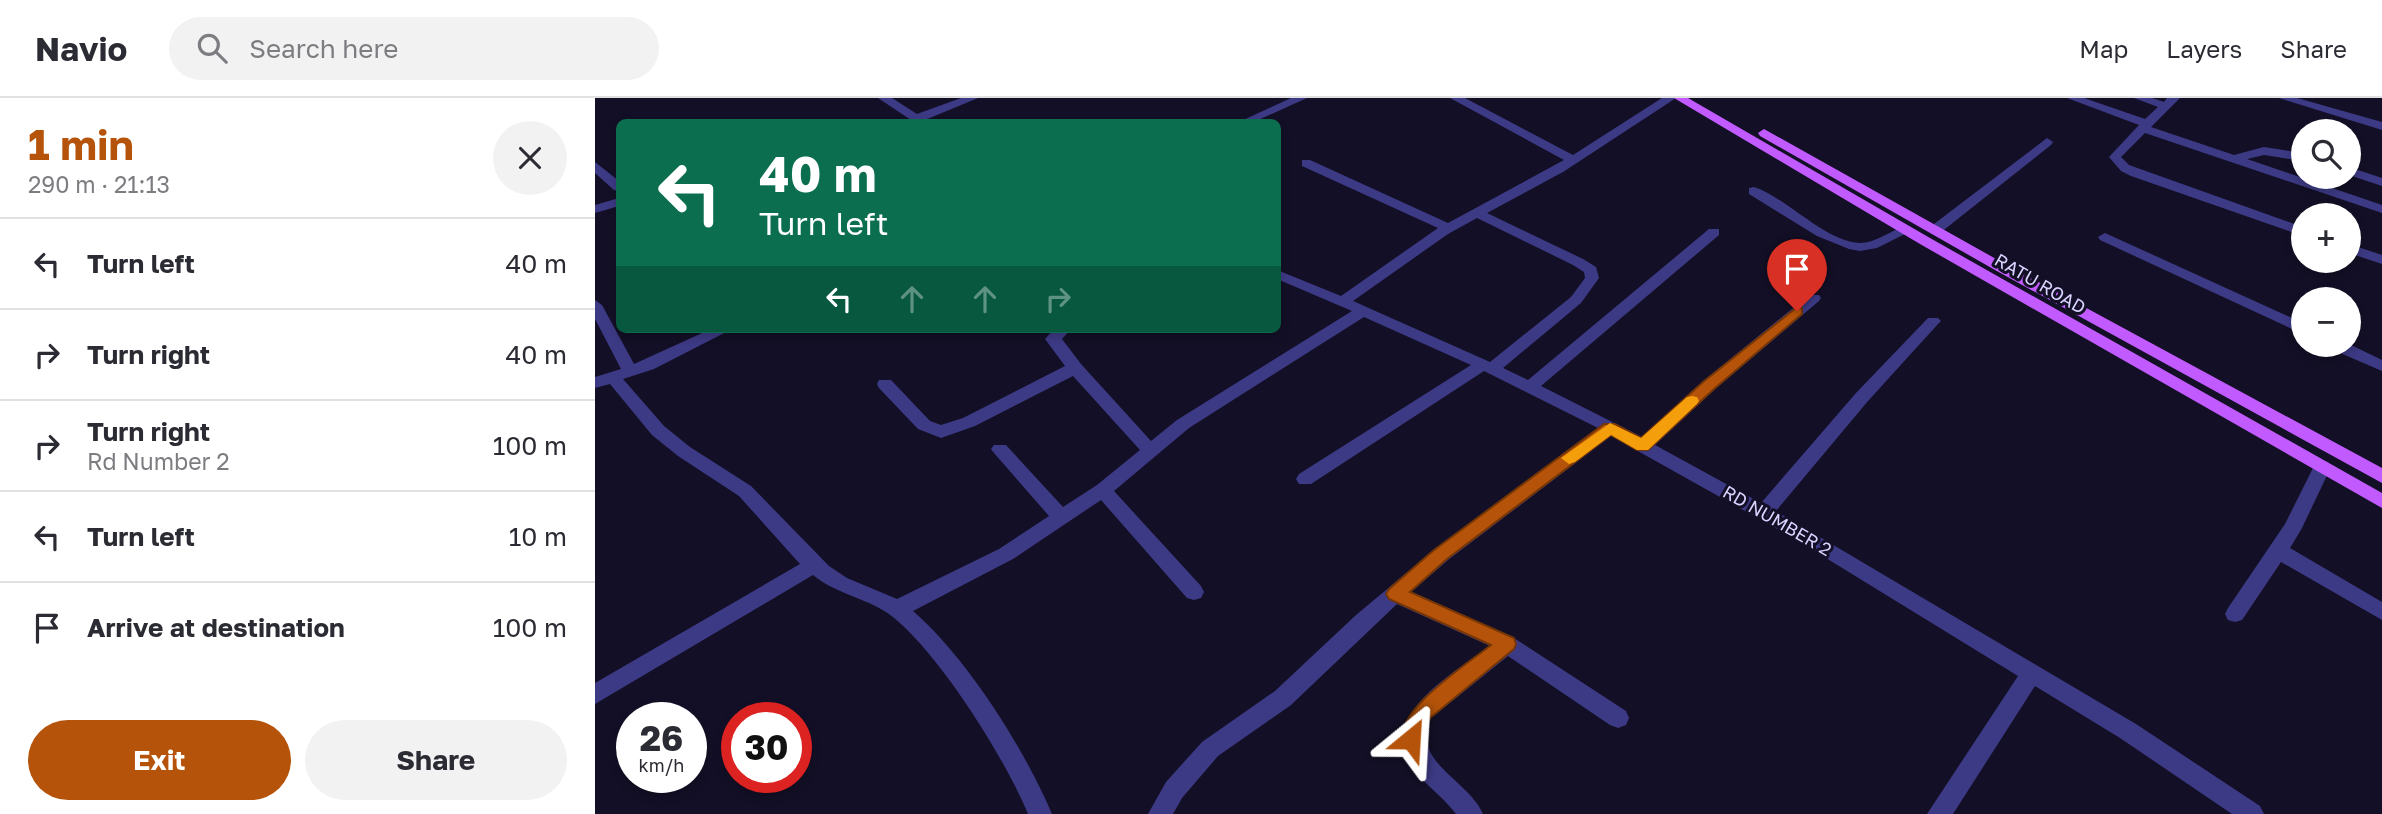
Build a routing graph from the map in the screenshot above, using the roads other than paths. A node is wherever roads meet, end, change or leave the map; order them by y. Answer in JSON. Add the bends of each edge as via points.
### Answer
{"nodes":[{"id":1,"x":884,"y":98,"type":"edge"},
{"id":2,"x":972,"y":98,"type":"edge"},
{"id":3,"x":1301,"y":98,"type":"edge"},
{"id":4,"x":1456,"y":98,"type":"edge"},
{"id":5,"x":1670,"y":98,"type":"edge"},
{"id":6,"x":1680,"y":98,"type":"edge"},
{"id":7,"x":1699,"y":98,"type":"edge"},
{"id":8,"x":2073,"y":98,"type":"edge"},
{"id":9,"x":2140,"y":98,"type":"edge"},
{"id":10,"x":2285,"y":98,"type":"edge"},
{"id":11,"x":2170,"y":102,"type":"edge"},
{"id":12,"x":916,"y":119,"type":"edge"},
{"id":13,"x":924,"y":119,"type":"edge"},
{"id":14,"x":1252,"y":119,"type":"edge"},
{"id":15,"x":2145,"y":126,"type":"junction"},
{"id":16,"x":2382,"y":126,"type":"edge"},
{"id":17,"x":2046,"y":142,"type":"dead end"},
{"id":18,"x":2291,"y":156,"type":"edge"},
{"id":19,"x":1573,"y":159,"type":"junction"},
{"id":20,"x":2233,"y":159,"type":"junction"},
{"id":21,"x":1306,"y":163,"type":"dead end"},
{"id":22,"x":595,"y":166,"type":"edge"},
{"id":23,"x":2361,"y":176,"type":"edge"},
{"id":24,"x":2382,"y":182,"type":"edge"},
{"id":25,"x":616,"y":184,"type":"edge"},
{"id":26,"x":1755,"y":191,"type":"dead end"},
{"id":27,"x":616,"y":203,"type":"edge"},
{"id":28,"x":595,"y":209,"type":"edge"},
{"id":29,"x":2382,"y":209,"type":"edge"},
{"id":30,"x":1475,"y":212,"type":"junction"},
{"id":31,"x":1448,"y":228,"type":"junction"},
{"id":32,"x":2291,"y":228,"type":"edge"},
{"id":33,"x":1906,"y":230,"type":"junction"},
{"id":34,"x":1935,"y":230,"type":"junction"},
{"id":35,"x":1714,"y":232,"type":"dead end"},
{"id":36,"x":2105,"y":237,"type":"dead end"},
{"id":37,"x":2361,"y":252,"type":"edge"},
{"id":38,"x":2382,"y":260,"type":"edge"},
{"id":39,"x":1281,"y":276,"type":"edge"},
{"id":40,"x":1814,"y":298,"type":"dead end"},
{"id":41,"x":1342,"y":302,"type":"junction"},
{"id":42,"x":595,"y":304,"type":"edge"},
{"id":43,"x":1363,"y":311,"type":"junction"},
{"id":44,"x":1933,"y":321,"type":"dead end"},
{"id":45,"x":2291,"y":323,"type":"edge"},
{"id":46,"x":715,"y":333,"type":"edge"},
{"id":47,"x":1059,"y":333,"type":"edge"},
{"id":48,"x":2361,"y":356,"type":"edge"},
{"id":49,"x":2382,"y":366,"type":"edge"},
{"id":50,"x":1486,"y":367,"type":"junction"},
{"id":51,"x":1075,"y":368,"type":"junction"},
{"id":52,"x":613,"y":377,"type":"edge"},
{"id":53,"x":885,"y":384,"type":"dead end"},
{"id":54,"x":1529,"y":388,"type":"junction"},
{"id":55,"x":1610,"y":428,"type":"junction"},
{"id":56,"x":1643,"y":446,"type":"junction"},
{"id":57,"x":1000,"y":449,"type":"dead end"},
{"id":58,"x":1150,"y":450,"type":"junction"},
{"id":59,"x":2322,"y":467,"type":"junction"},
{"id":60,"x":2382,"y":476,"type":"edge"},
{"id":61,"x":1305,"y":479,"type":"dead end"},
{"id":62,"x":1103,"y":490,"type":"junction"},
{"id":63,"x":2382,"y":501,"type":"edge"},
{"id":64,"x":1763,"y":513,"type":"junction"},
{"id":65,"x":1062,"y":517,"type":"junction"},
{"id":66,"x":2277,"y":550,"type":"junction"},
{"id":67,"x":814,"y":565,"type":"junction"},
{"id":68,"x":1194,"y":592,"type":"dead end"},
{"id":69,"x":1395,"y":594,"type":"junction"},
{"id":70,"x":897,"y":609,"type":"junction"},
{"id":71,"x":2382,"y":612,"type":"edge"},
{"id":72,"x":2235,"y":614,"type":"dead end"},
{"id":73,"x":1507,"y":644,"type":"junction"},
{"id":74,"x":2032,"y":673,"type":"junction"},
{"id":75,"x":595,"y":694,"type":"edge"},
{"id":76,"x":1618,"y":718,"type":"dead end"},
{"id":77,"x":1157,"y":810,"type":"edge"},
{"id":78,"x":1040,"y":814,"type":"edge"},
{"id":79,"x":1471,"y":814,"type":"edge"},
{"id":80,"x":1939,"y":814,"type":"edge"},
{"id":81,"x":2252,"y":814,"type":"edge"}],
"edges":[{"from":1,"to":12,"type":"street"},
{"from":2,"to":13,"type":"street"},
{"from":3,"to":14,"type":"street"},
{"from":4,"to":19,"type":"street"},
{"from":5,"to":19,"type":"street"},
{"from":6,"to":33,"type":"main road","name":"RATU ROAD"},
{"from":7,"to":34,"type":"main road","name":"RATU ROAD"},
{"from":8,"to":15,"type":"street"},
{"from":9,"to":11,"type":"street"},
{"from":10,"to":16,"type":"street"},
{"from":11,"to":15,"type":"street"},
{"from":15,"to":20,"type":"street"},
{"from":15,"to":32,"type":"street","via":[[2115,157],[2125,168]]},
{"from":17,"to":34,"type":"street"},
{"from":18,"to":20,"type":"street","via":[[2264,151]]},
{"from":19,"to":30,"type":"street"},
{"from":20,"to":29,"type":"street"},
{"from":21,"to":31,"type":"street"},
{"from":22,"to":25,"type":"street"},
{"from":23,"to":24,"type":"street"},
{"from":26,"to":33,"type":"street","via":[[1854,247]]},
{"from":27,"to":28,"type":"street"},
{"from":30,"to":31,"type":"street"},
{"from":30,"to":50,"type":"street","via":[[1578,262],[1591,270],[1592,278],[1576,300]]},
{"from":31,"to":41,"type":"street"},
{"from":33,"to":59,"type":"main road","name":"RATU ROAD"},
{"from":34,"to":60,"type":"main road","name":"RATU ROAD"},
{"from":35,"to":54,"type":"street"},
{"from":36,"to":45,"type":"street"},
{"from":37,"to":38,"type":"street"},
{"from":39,"to":41,"type":"street","name":"RD NUMBER 2"},
{"from":40,"to":56,"type":"street"},
{"from":41,"to":43,"type":"street","name":"RD NUMBER 2"},
{"from":42,"to":52,"type":"street"},
{"from":43,"to":50,"type":"street","name":"RD NUMBER 2"},
{"from":43,"to":58,"type":"street"},
{"from":44,"to":64,"type":"street"},
{"from":46,"to":52,"type":"street"},
{"from":47,"to":51,"type":"street","via":[[1053,339]]},
{"from":48,"to":49,"type":"street"},
{"from":50,"to":54,"type":"street","name":"RD NUMBER 2"},
{"from":50,"to":61,"type":"street"},
{"from":51,"to":53,"type":"street","via":[[941,432],[924,425]]},
{"from":51,"to":58,"type":"street"},
{"from":52,"to":67,"type":"street","via":[[665,438],[747,492]]},
{"from":54,"to":55,"type":"street","name":"RD NUMBER 2"},
{"from":55,"to":56,"type":"street","name":"RD NUMBER 2"},
{"from":55,"to":69,"type":"street"},
{"from":56,"to":64,"type":"street","name":"RD NUMBER 2"},
{"from":57,"to":65,"type":"street"},
{"from":58,"to":62,"type":"street"},
{"from":59,"to":63,"type":"main road","name":"RATU ROAD"},
{"from":59,"to":66,"type":"street","via":[[2293,528]]},
{"from":62,"to":65,"type":"street"},
{"from":62,"to":68,"type":"street"},
{"from":64,"to":74,"type":"street","name":"RD NUMBER 2"},
{"from":65,"to":70,"type":"street","via":[[1006,554]]},
{"from":66,"to":71,"type":"street"},
{"from":66,"to":72,"type":"street"},
{"from":67,"to":70,"type":"street","via":[[841,585]]},
{"from":67,"to":75,"type":"street"},
{"from":69,"to":73,"type":"street"},
{"from":69,"to":77,"type":"street","via":[[1298,686],[1210,749]]},
{"from":70,"to":78,"type":"street","via":[[948,666],[1004,745]]},
{"from":73,"to":76,"type":"street"},
{"from":73,"to":79,"type":"street","via":[[1423,711],[1411,739],[1416,753]]},
{"from":74,"to":80,"type":"street"},
{"from":74,"to":81,"type":"street","name":"RD NUMBER 2"}]}
